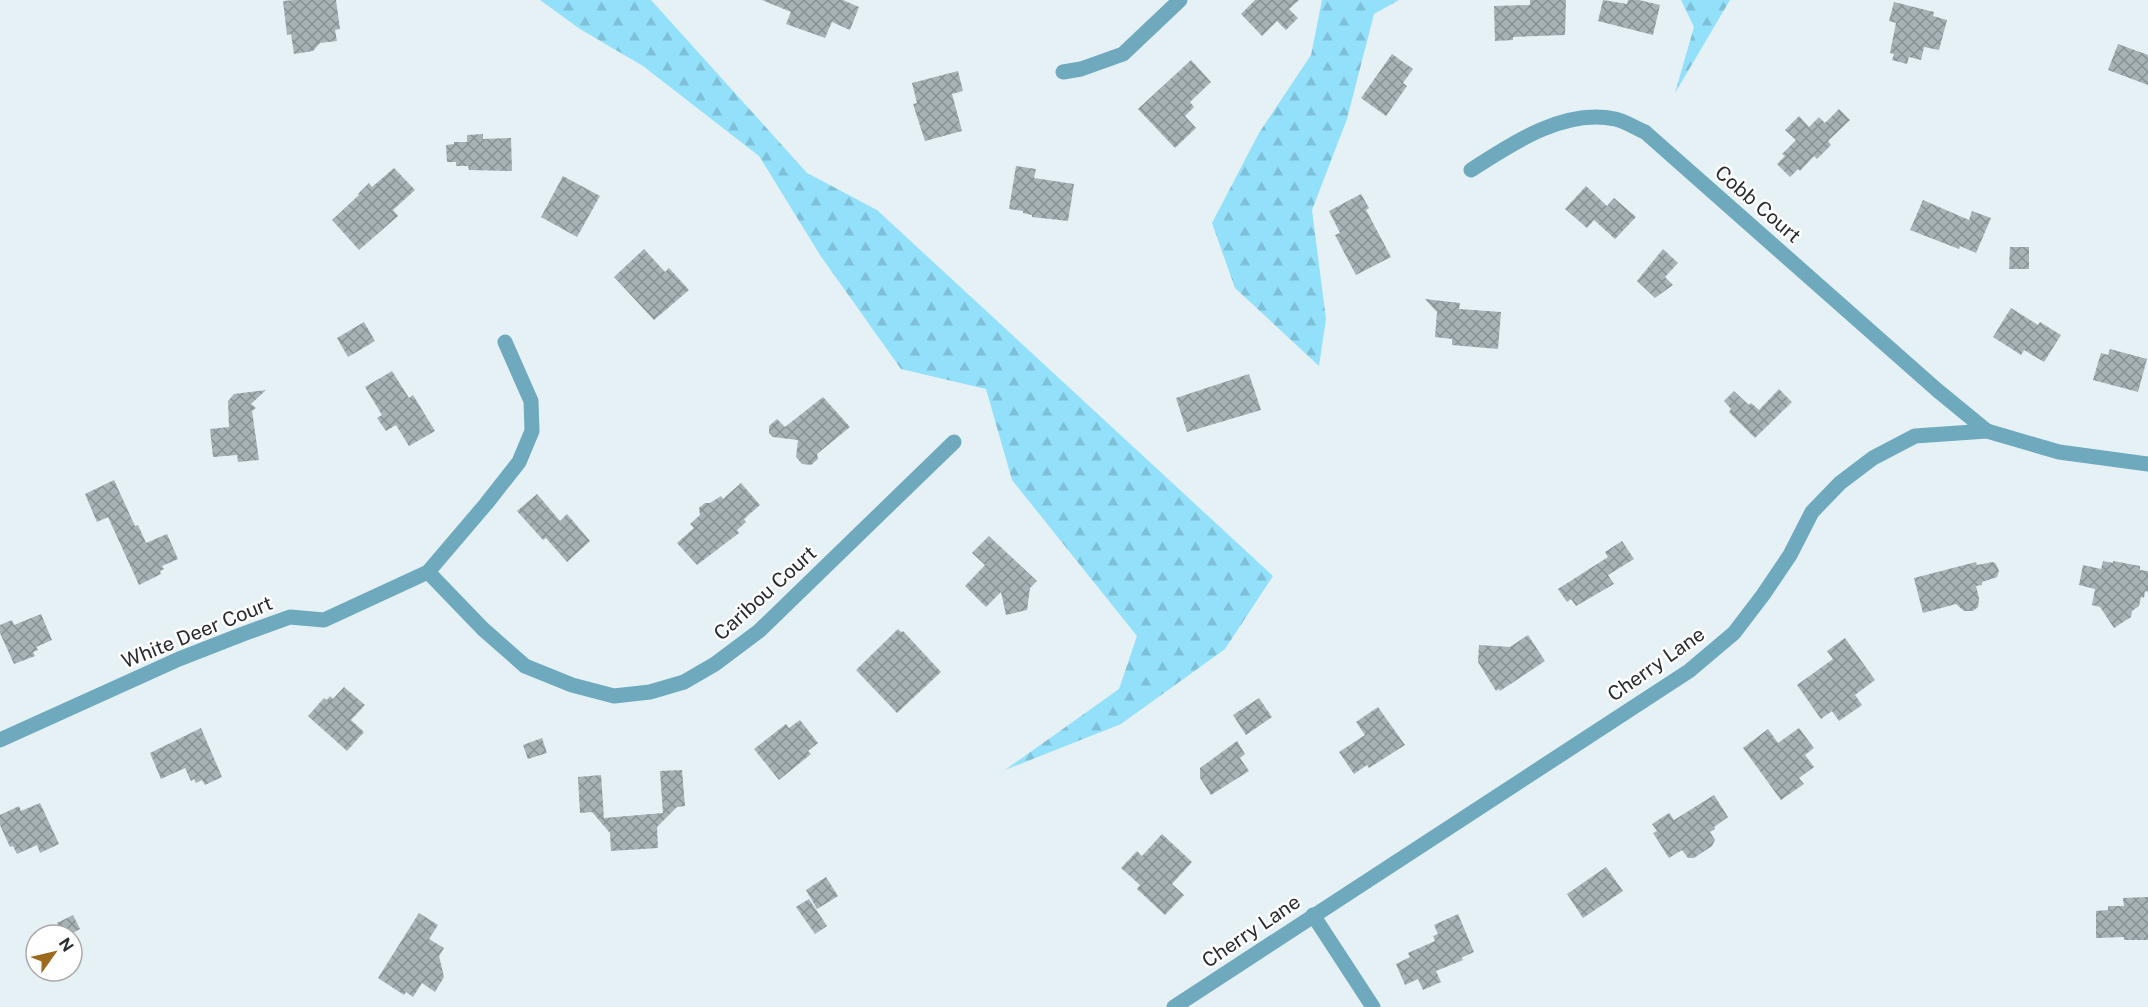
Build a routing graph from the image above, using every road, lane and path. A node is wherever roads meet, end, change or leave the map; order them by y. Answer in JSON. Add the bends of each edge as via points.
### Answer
{"nodes":[{"id":1,"x":1180,"y":0,"type":"edge"},
{"id":2,"x":1063,"y":72,"type":"dead end"},
{"id":3,"x":1471,"y":170,"type":"dead end"},
{"id":4,"x":505,"y":342,"type":"dead end"},
{"id":5,"x":1987,"y":431,"type":"junction"},
{"id":6,"x":954,"y":442,"type":"dead end"},
{"id":7,"x":2148,"y":465,"type":"edge"},
{"id":8,"x":428,"y":572,"type":"junction"},
{"id":9,"x":0,"y":740,"type":"edge"},
{"id":10,"x":1313,"y":915,"type":"junction"},
{"id":11,"x":1174,"y":1007,"type":"edge"},
{"id":12,"x":1373,"y":1007,"type":"edge"}],
"edges":[{"from":1,"to":2,"type":"street","via":[[1123,54]]},
{"from":3,"to":5,"type":"street","name":"Cobb Court","via":[[1518,140],[1554,124],[1591,118],[1616,119],[1645,132]]},
{"from":4,"to":8,"type":"street","name":"White Deer Court","via":[[531,402],[532,431],[519,462]]},
{"from":5,"to":7,"type":"street","name":"Cherry Lane","via":[[2059,452]]},
{"from":5,"to":10,"type":"street","name":"Cherry Lane","via":[[1915,436],[1873,458],[1840,483],[1812,513],[1784,563],[1734,633],[1689,671]]},
{"from":6,"to":8,"type":"street","name":"Caribou Court","via":[[759,631],[684,682],[650,692],[614,696],[525,666]]},
{"from":8,"to":9,"type":"street","name":"White Deer Court","via":[[324,620],[290,617],[179,659]]},
{"from":10,"to":11,"type":"street","name":"Cherry Lane"},
{"from":10,"to":12,"type":"street"}]}
